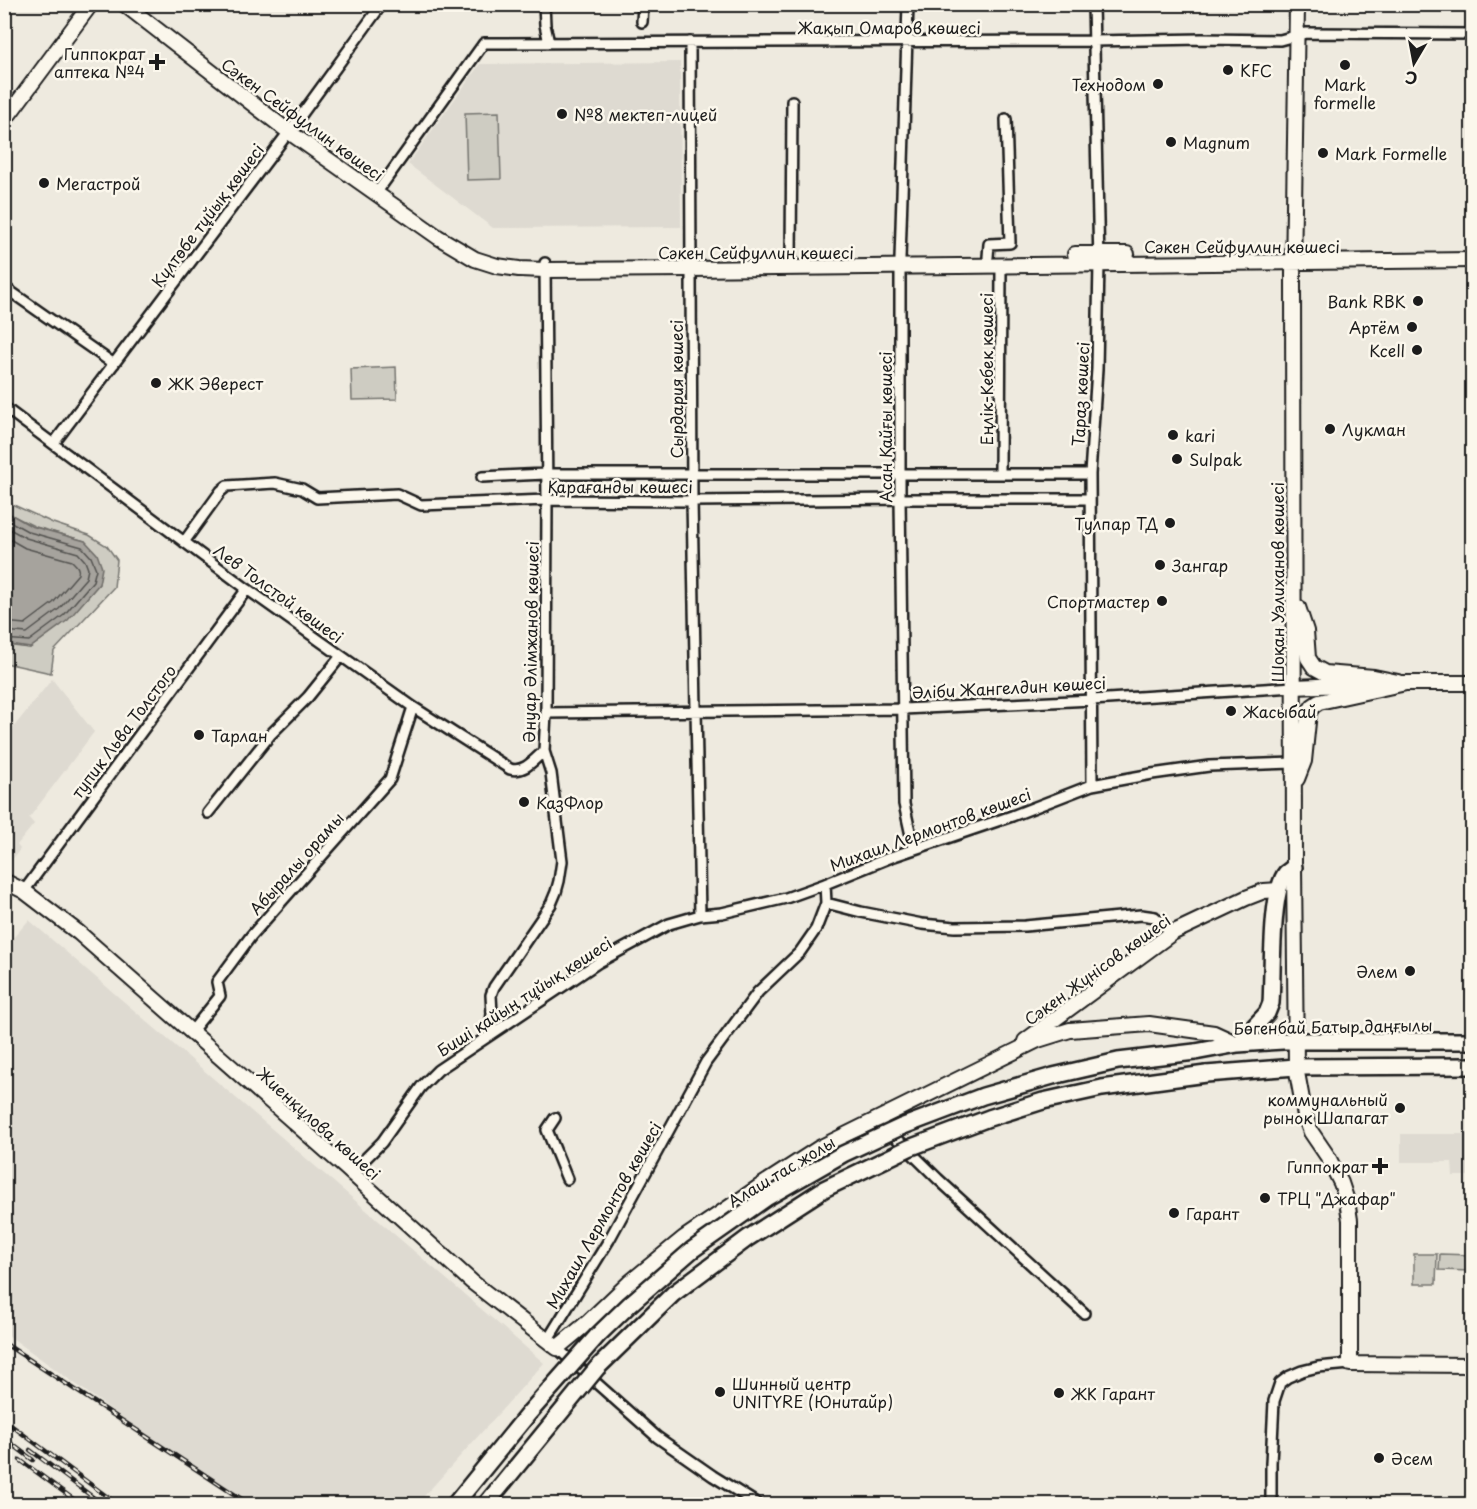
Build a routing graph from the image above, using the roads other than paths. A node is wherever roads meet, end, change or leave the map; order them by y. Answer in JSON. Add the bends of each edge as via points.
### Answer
{"nodes":[{"id":1,"x":91,"y":4,"type":"edge"},
{"id":2,"x":124,"y":4,"type":"edge"},
{"id":3,"x":134,"y":4,"type":"edge"},
{"id":4,"x":382,"y":4,"type":"edge"},
{"id":5,"x":544,"y":4,"type":"edge"},
{"id":6,"x":643,"y":4,"type":"edge"},
{"id":7,"x":908,"y":4,"type":"edge"},
{"id":8,"x":1093,"y":4,"type":"edge"},
{"id":9,"x":1297,"y":4,"type":"edge"},
{"id":10,"x":642,"y":22,"type":"dead end"},
{"id":11,"x":1473,"y":34,"type":"edge"},
{"id":12,"x":1296,"y":35,"type":"junction"},
{"id":13,"x":1093,"y":41,"type":"junction"},
{"id":14,"x":690,"y":42,"type":"junction"},
{"id":15,"x":908,"y":42,"type":"junction"},
{"id":16,"x":549,"y":43,"type":"junction"},
{"id":17,"x":792,"y":101,"type":"dead end"},
{"id":18,"x":1006,"y":119,"type":"dead end"},
{"id":19,"x":4,"y":121,"type":"edge"},
{"id":20,"x":292,"y":129,"type":"junction"},
{"id":21,"x":380,"y":188,"type":"junction"},
{"id":22,"x":1473,"y":252,"type":"edge"},
{"id":23,"x":1098,"y":258,"type":"junction"},
{"id":24,"x":1292,"y":259,"type":"junction"},
{"id":25,"x":1473,"y":260,"type":"edge"},
{"id":26,"x":791,"y":261,"type":"junction"},
{"id":27,"x":995,"y":261,"type":"junction"},
{"id":28,"x":900,"y":263,"type":"junction"},
{"id":29,"x":690,"y":265,"type":"junction"},
{"id":30,"x":545,"y":266,"type":"junction"},
{"id":31,"x":4,"y":287,"type":"edge"},
{"id":32,"x":114,"y":364,"type":"junction"},
{"id":33,"x":4,"y":407,"type":"edge"},
{"id":34,"x":54,"y":443,"type":"junction"},
{"id":35,"x":692,"y":473,"type":"junction"},
{"id":36,"x":900,"y":473,"type":"junction"},
{"id":37,"x":546,"y":474,"type":"junction"},
{"id":38,"x":1000,"y":474,"type":"junction"},
{"id":39,"x":1090,"y":474,"type":"junction"},
{"id":40,"x":482,"y":477,"type":"dead end"},
{"id":41,"x":900,"y":499,"type":"junction"},
{"id":42,"x":1090,"y":499,"type":"junction"},
{"id":43,"x":547,"y":500,"type":"junction"},
{"id":44,"x":692,"y":501,"type":"junction"},
{"id":45,"x":184,"y":542,"type":"junction"},
{"id":46,"x":247,"y":590,"type":"junction"},
{"id":47,"x":1294,"y":593,"type":"junction"},
{"id":48,"x":341,"y":656,"type":"junction"},
{"id":49,"x":1406,"y":683,"type":"junction"},
{"id":50,"x":1473,"y":683,"type":"edge"},
{"id":51,"x":1294,"y":687,"type":"junction"},
{"id":52,"x":1092,"y":700,"type":"junction"},
{"id":53,"x":413,"y":707,"type":"junction"},
{"id":54,"x":903,"y":709,"type":"junction"},
{"id":55,"x":696,"y":711,"type":"junction"},
{"id":56,"x":546,"y":713,"type":"junction"},
{"id":57,"x":544,"y":751,"type":"junction"},
{"id":58,"x":1294,"y":763,"type":"junction"},
{"id":59,"x":1092,"y":785,"type":"junction"},
{"id":60,"x":1294,"y":787,"type":"junction"},
{"id":61,"x":208,"y":813,"type":"dead end"},
{"id":62,"x":914,"y":849,"type":"junction"},
{"id":63,"x":1294,"y":867,"type":"junction"},
{"id":64,"x":4,"y":881,"type":"edge"},
{"id":65,"x":825,"y":884,"type":"junction"},
{"id":66,"x":1279,"y":890,"type":"junction"},
{"id":67,"x":24,"y":891,"type":"junction"},
{"id":68,"x":826,"y":903,"type":"junction"},
{"id":69,"x":700,"y":915,"type":"junction"},
{"id":70,"x":1172,"y":933,"type":"junction"},
{"id":71,"x":191,"y":1032,"type":"junction"},
{"id":72,"x":489,"y":1035,"type":"junction"},
{"id":73,"x":1296,"y":1041,"type":"junction"},
{"id":74,"x":1473,"y":1041,"type":"edge"},
{"id":75,"x":1238,"y":1044,"type":"junction"},
{"id":76,"x":1195,"y":1052,"type":"joint"},
{"id":77,"x":1004,"y":1056,"type":"junction"},
{"id":78,"x":1473,"y":1066,"type":"edge"},
{"id":79,"x":1296,"y":1067,"type":"junction"},
{"id":80,"x":555,"y":1118,"type":"dead end"},
{"id":81,"x":878,"y":1119,"type":"junction"},
{"id":82,"x":346,"y":1168,"type":"junction"},
{"id":83,"x":567,"y":1179,"type":"dead end"},
{"id":84,"x":1084,"y":1313,"type":"dead end"},
{"id":85,"x":552,"y":1345,"type":"junction"},
{"id":86,"x":1350,"y":1364,"type":"junction"},
{"id":87,"x":1473,"y":1365,"type":"edge"},
{"id":88,"x":455,"y":1504,"type":"edge"},
{"id":89,"x":486,"y":1504,"type":"edge"},
{"id":90,"x":758,"y":1504,"type":"edge"},
{"id":91,"x":1271,"y":1504,"type":"edge"}],
"edges":[{"from":1,"to":19,"type":"street"},
{"from":2,"to":20,"type":"street","name":"Сәкен Сейфуллин көшесі"},
{"from":3,"to":20,"type":"street","name":"Сәкен Сейфуллин көшесі"},
{"from":4,"to":20,"type":"street","name":"Күлтөбе тұйық көшесі"},
{"from":5,"to":16,"type":"street"},
{"from":6,"to":10,"type":"street"},
{"from":7,"to":15,"type":"street","name":"Асан Қайғы көшесі"},
{"from":8,"to":13,"type":"street","name":"Тараз көшесі"},
{"from":9,"to":12,"type":"street","name":"Шоқан Уәлиханов көшесі"},
{"from":11,"to":12,"type":"street","name":"Жақып Омаров көшесі"},
{"from":12,"to":13,"type":"street","name":"Жақып Омаров көшесі","via":[[1280,40]]},
{"from":12,"to":24,"type":"street","name":"Шоқан Уәлиханов көшесі"},
{"from":13,"to":15,"type":"street","name":"Жақып Омаров көшесі"},
{"from":13,"to":23,"type":"street","name":"Тараз көшесі"},
{"from":14,"to":15,"type":"street","name":"Жақып Омаров көшесі"},
{"from":14,"to":16,"type":"street","name":"Жақып Омаров көшесі"},
{"from":14,"to":29,"type":"street","name":"Сырдария көшесі"},
{"from":15,"to":28,"type":"street","name":"Асан Қайғы көшесі"},
{"from":16,"to":21,"type":"street","name":"Жақып Омаров көшесі","via":[[484,43]]},
{"from":17,"to":26,"type":"street","name":"Сәкен Сейфуллин көшесі"},
{"from":18,"to":27,"type":"street","via":[[1010,243],[989,244]]},
{"from":20,"to":21,"type":"street","name":"Сәкен Сейфуллин көшесі"},
{"from":20,"to":30,"type":"street","name":"Сәкен Сейфуллин көшесі","via":[[475,259],[519,269]]},
{"from":20,"to":32,"type":"street","name":"Күлтөбе тұйық көшесі"},
{"from":21,"to":30,"type":"street","name":"Сәкен Сейфуллин көшесі","via":[[467,247],[510,261]]},
{"from":22,"to":24,"type":"street","name":"Сәкен Сейфуллин көшесі"},
{"from":23,"to":24,"type":"street","name":"Сәкен Сейфуллин көшесі"},
{"from":23,"to":27,"type":"street","name":"Сәкен Сейфуллин көшесі"},
{"from":23,"to":39,"type":"street","name":"Тараз көшесі","via":[[1097,369]]},
{"from":24,"to":25,"type":"street","name":"Сәкен Сейфуллин көшесі"},
{"from":24,"to":47,"type":"street","name":"Шоқан Уәлиханов көшесі"},
{"from":26,"to":28,"type":"street","name":"Сәкен Сейфуллин көшесі"},
{"from":26,"to":29,"type":"street","name":"Сәкен Сейфуллин көшесі"},
{"from":27,"to":28,"type":"street","name":"Сәкен Сейфуллин көшесі"},
{"from":27,"to":38,"type":"street","name":"Еңлік-Кебек көшесі"},
{"from":28,"to":29,"type":"street","name":"Сәкен Сейфуллин көшесі"},
{"from":28,"to":36,"type":"street","name":"Асан Қайғы көшесі"},
{"from":29,"to":30,"type":"street","name":"Сәкен Сейфуллин көшесі"},
{"from":29,"to":35,"type":"street","name":"Сырдария көшесі"},
{"from":30,"to":37,"type":"street","name":"Әнуар Әлімжанов көшесі"},
{"from":31,"to":32,"type":"street"},
{"from":32,"to":34,"type":"street","name":"Күлтөбе тұйық көшесі"},
{"from":33,"to":34,"type":"street","name":"Лев Толстой көшесі"},
{"from":34,"to":45,"type":"street","name":"Лев Толстой көшесі"},
{"from":35,"to":36,"type":"street","name":"Қарағанды көшесі"},
{"from":35,"to":37,"type":"street","name":"Қарағанды көшесі"},
{"from":35,"to":44,"type":"street","name":"Сырдария көшесі"},
{"from":36,"to":38,"type":"street","name":"Қарағанды көшесі"},
{"from":36,"to":41,"type":"street","name":"Асан Қайғы көшесі"},
{"from":37,"to":40,"type":"street","name":"Қарағанды көшесі"},
{"from":37,"to":43,"type":"street","name":"Әнуар Әлімжанов көшесі"},
{"from":38,"to":39,"type":"street","name":"Қарағанды көшесі"},
{"from":39,"to":42,"type":"street","name":"Тараз көшесі"},
{"from":41,"to":42,"type":"street","name":"Қарағанды көшесі"},
{"from":41,"to":44,"type":"street","name":"Қарағанды көшесі"},
{"from":41,"to":54,"type":"street","name":"Асан Қайғы көшесі"},
{"from":42,"to":52,"type":"street","name":"Тараз көшесі"},
{"from":43,"to":44,"type":"street","name":"Қарағанды көшесі"},
{"from":43,"to":45,"type":"street","name":"Қарағанды көшесі","via":[[421,505],[397,494],[317,498],[302,489],[275,483],[227,486]]},
{"from":43,"to":56,"type":"street","name":"Әнуар Әлімжанов көшесі"},
{"from":44,"to":55,"type":"street","name":"Сырдария көшесі"},
{"from":45,"to":46,"type":"street","name":"Лев Толстой көшесі"},
{"from":46,"to":48,"type":"street","name":"Лев Толстой көшесі"},
{"from":46,"to":67,"type":"street","name":"тупик Льва Толстого"},
{"from":47,"to":49,"type":"street","via":[[1306,631],[1308,658],[1314,667],[1325,673]]},
{"from":47,"to":51,"type":"street","name":"Шоқан Уәлиханов көшесі"},
{"from":48,"to":53,"type":"street","name":"Лев Толстой көшесі"},
{"from":48,"to":61,"type":"street"},
{"from":49,"to":50,"type":"street","name":"Әліби Жангелдин көшесі"},
{"from":49,"to":51,"type":"street","name":"Әліби Жангелдин көшесі"},
{"from":49,"to":60,"type":"street","via":[[1332,698],[1313,706],[1304,761]]},
{"from":51,"to":52,"type":"street","name":"Әліби Жангелдин көшесі"},
{"from":51,"to":58,"type":"street","name":"Шоқан Уәлиханов көшесі"},
{"from":52,"to":54,"type":"street","name":"Әліби Жангелдин көшесі"},
{"from":52,"to":59,"type":"street","name":"Тараз көшесі"},
{"from":53,"to":57,"type":"street","name":"Лев Толстой көшесі","via":[[510,769],[523,769]]},
{"from":53,"to":71,"type":"street","name":"Абыралы орамы","via":[[390,778],[251,936],[217,982],[220,996]]},
{"from":54,"to":55,"type":"street","name":"Әліби Жангелдин көшесі"},
{"from":54,"to":62,"type":"street","name":"Асан Қайғы көшесі","via":[[904,804]]},
{"from":55,"to":56,"type":"street","name":"Әліби Жангелдин көшесі"},
{"from":55,"to":69,"type":"street","name":"Сырдария көшесі"},
{"from":56,"to":57,"type":"street","name":"Әнуар Әлімжанов көшесі"},
{"from":57,"to":72,"type":"street","name":"Әнуар Әлімжанов көшесі","via":[[551,773],[562,861],[559,881],[543,916],[494,987]]},
{"from":58,"to":59,"type":"street","name":"Михаил Лермонтов көшесі","via":[[1209,766]]},
{"from":58,"to":60,"type":"street","name":"Шоқан Уәлиханов көшесі"},
{"from":59,"to":62,"type":"street","name":"Михаил Лермонтов көшесі"},
{"from":60,"to":63,"type":"street","name":"Шоқан Уәлиханов көшесі"},
{"from":62,"to":65,"type":"street","name":"Михаил Лермонтов көшесі"},
{"from":63,"to":66,"type":"main road","via":[[1285,874]]},
{"from":63,"to":73,"type":"street","name":"Шоқан Уәлиханов көшесі"},
{"from":64,"to":67,"type":"street","name":"Жиенқұлова көшесі"},
{"from":65,"to":68,"type":"street","name":"Михаил Лермонтов көшесі"},
{"from":65,"to":69,"type":"street","name":"Биші қайың тұйық көшесі","via":[[786,898]]},
{"from":66,"to":70,"type":"street","name":"Сәкен Жүнісов көшесі","via":[[1246,898]]},
{"from":66,"to":75,"type":"main road","via":[[1271,1003],[1267,1013]]},
{"from":67,"to":71,"type":"street","name":"Жиенқұлова көшесі","via":[[79,933]]},
{"from":68,"to":70,"type":"street","via":[[922,924],[955,927],[1025,926],[1141,915],[1155,917]]},
{"from":68,"to":85,"type":"street","name":"Михаил Лермонтов көшесі","via":[[816,929],[800,952],[758,992],[706,1062]]},
{"from":69,"to":72,"type":"street","name":"Биші қайың тұйық көшесі","via":[[669,924],[599,962]]},
{"from":70,"to":77,"type":"street","name":"Сәкен Жүнісов көшесі"},
{"from":71,"to":82,"type":"street","name":"Жиенқұлова көшесі"},
{"from":72,"to":82,"type":"street","name":"Биші қайың тұйық көшесі","via":[[438,1070],[381,1142],[363,1161]]},
{"from":73,"to":74,"type":"main road","name":"Бөгенбай Батыр даңғылы"},
{"from":73,"to":75,"type":"main road","name":"Бөгенбай Батыр даңғылы"},
{"from":73,"to":79,"type":"street","name":"Шоқан Уәлиханов көшесі"},
{"from":75,"to":76,"type":"main road","name":"Бөгенбай Батыр даңғылы"},
{"from":75,"to":77,"type":"street","via":[[1215,1033],[1149,1024],[1070,1030]]},
{"from":76,"to":88,"type":"main road","name":"Алаш тас жолы","bridge":true,"via":[[1118,1061],[983,1096],[901,1127],[766,1197],[692,1250],[598,1335]]},
{"from":77,"to":81,"type":"street"},
{"from":78,"to":79,"type":"main road"},
{"from":79,"to":86,"type":"street","name":"Шоқан Уәлиханов көшесі","via":[[1311,1132],[1328,1156],[1347,1201]]},
{"from":79,"to":89,"type":"main road","bridge":true,"via":[[1206,1074],[1102,1088],[1043,1101],[918,1144],[824,1189],[748,1238],[673,1294],[597,1368]]},
{"from":80,"to":83,"type":"street","via":[[547,1130]]},
{"from":81,"to":84,"type":"street"},
{"from":81,"to":85,"type":"street","via":[[819,1148],[684,1238],[587,1323]]},
{"from":82,"to":85,"type":"street","name":"Жиенқұлова көшесі","via":[[472,1282]]},
{"from":85,"to":90,"type":"street","name":"Жиенқұлова көшесі","via":[[657,1437]]},
{"from":86,"to":87,"type":"street"},
{"from":86,"to":91,"type":"street","via":[[1302,1371],[1280,1383],[1274,1401]]}]}
